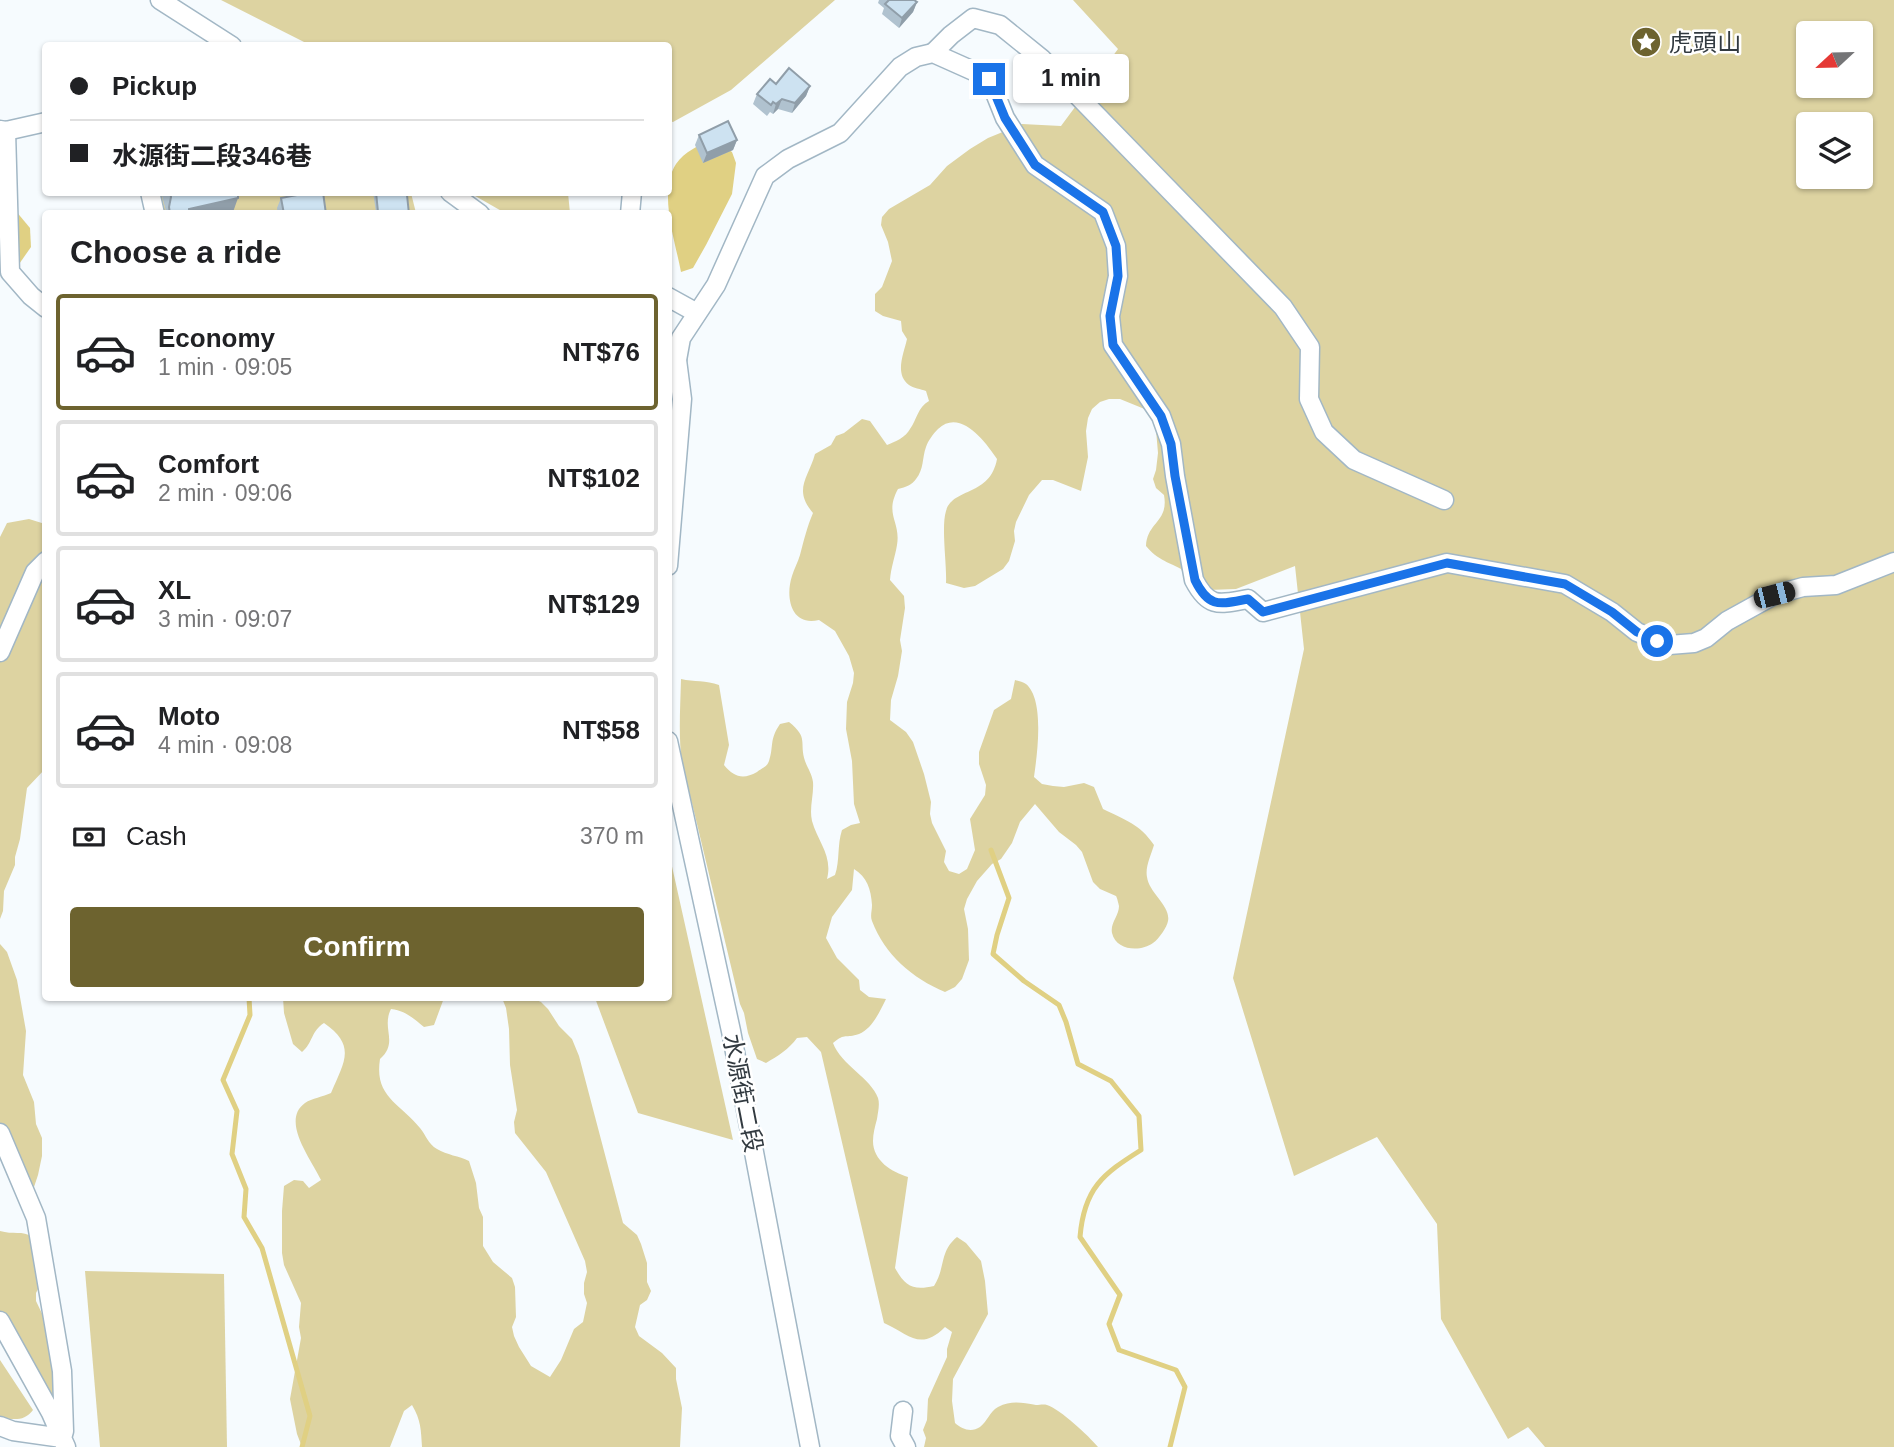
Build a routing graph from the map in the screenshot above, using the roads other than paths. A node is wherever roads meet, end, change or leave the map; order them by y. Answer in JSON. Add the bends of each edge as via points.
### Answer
{"nodes":[{"id":1,"x":160,"y":0,"type":"edge"},
{"id":2,"x":226,"y":42,"type":"edge"},
{"id":3,"x":933,"y":53,"type":"junction"},
{"id":4,"x":42,"y":123,"type":"edge"},
{"id":5,"x":3,"y":130,"type":"edge"},
{"id":6,"x":455,"y":196,"type":"edge"},
{"id":7,"x":475,"y":210,"type":"edge"},
{"id":8,"x":672,"y":300,"type":"edge"},
{"id":9,"x":42,"y":305,"type":"edge"},
{"id":10,"x":697,"y":313,"type":"junction"},
{"id":11,"x":673,"y":355,"type":"edge"},
{"id":12,"x":1444,"y":500,"type":"dead end"},
{"id":13,"x":672,"y":518,"type":"edge"},
{"id":14,"x":1894,"y":562,"type":"edge"},
{"id":15,"x":42,"y":565,"type":"edge"},
{"id":16,"x":0,"y":652,"type":"edge"},
{"id":17,"x":672,"y":759,"type":"edge"},
{"id":18,"x":0,"y":1133,"type":"edge"},
{"id":19,"x":0,"y":1321,"type":"edge"},
{"id":20,"x":903,"y":1411,"type":"dead end"},
{"id":21,"x":0,"y":1426,"type":"edge"},
{"id":22,"x":64,"y":1442,"type":"edge"},
{"id":23,"x":810,"y":1447,"type":"edge"},
{"id":24,"x":906,"y":1447,"type":"edge"}],
"edges":[{"from":1,"to":2,"type":"street"},
{"from":3,"to":10,"type":"street","via":[[900,67],[841,133],[765,176],[716,285]]},
{"from":3,"to":12,"type":"street","via":[[973,18],[1000,25],[1042,59],[1283,307],[1310,347],[1309,399],[1324,432],[1354,460]]},
{"from":3,"to":14,"type":"street","via":[[989,79],[1005,118],[1035,165],[1103,212],[1116,246],[1118,276],[1110,316],[1113,345],[1161,416],[1171,444],[1195,580],[1202,595],[1214,602],[1248,599],[1263,612],[1447,563],[1565,584],[1637,632],[1669,645],[1706,638],[1774,595],[1836,585]]},
{"from":4,"to":5,"type":"street"},
{"from":5,"to":9,"type":"street","via":[[10,272]]},
{"from":6,"to":7,"type":"street"},
{"from":8,"to":10,"type":"street"},
{"from":10,"to":11,"type":"street"},
{"from":11,"to":13,"type":"street","via":[[682,398]]},
{"from":15,"to":16,"type":"street"},
{"from":17,"to":23,"type":"street","name":"水源街二段","via":[[731,1031]]},
{"from":18,"to":22,"type":"street","via":[[36,1218],[62,1371]]},
{"from":19,"to":22,"type":"street"},
{"from":20,"to":24,"type":"street","via":[[900,1436]]},
{"from":21,"to":22,"type":"street"}]}
